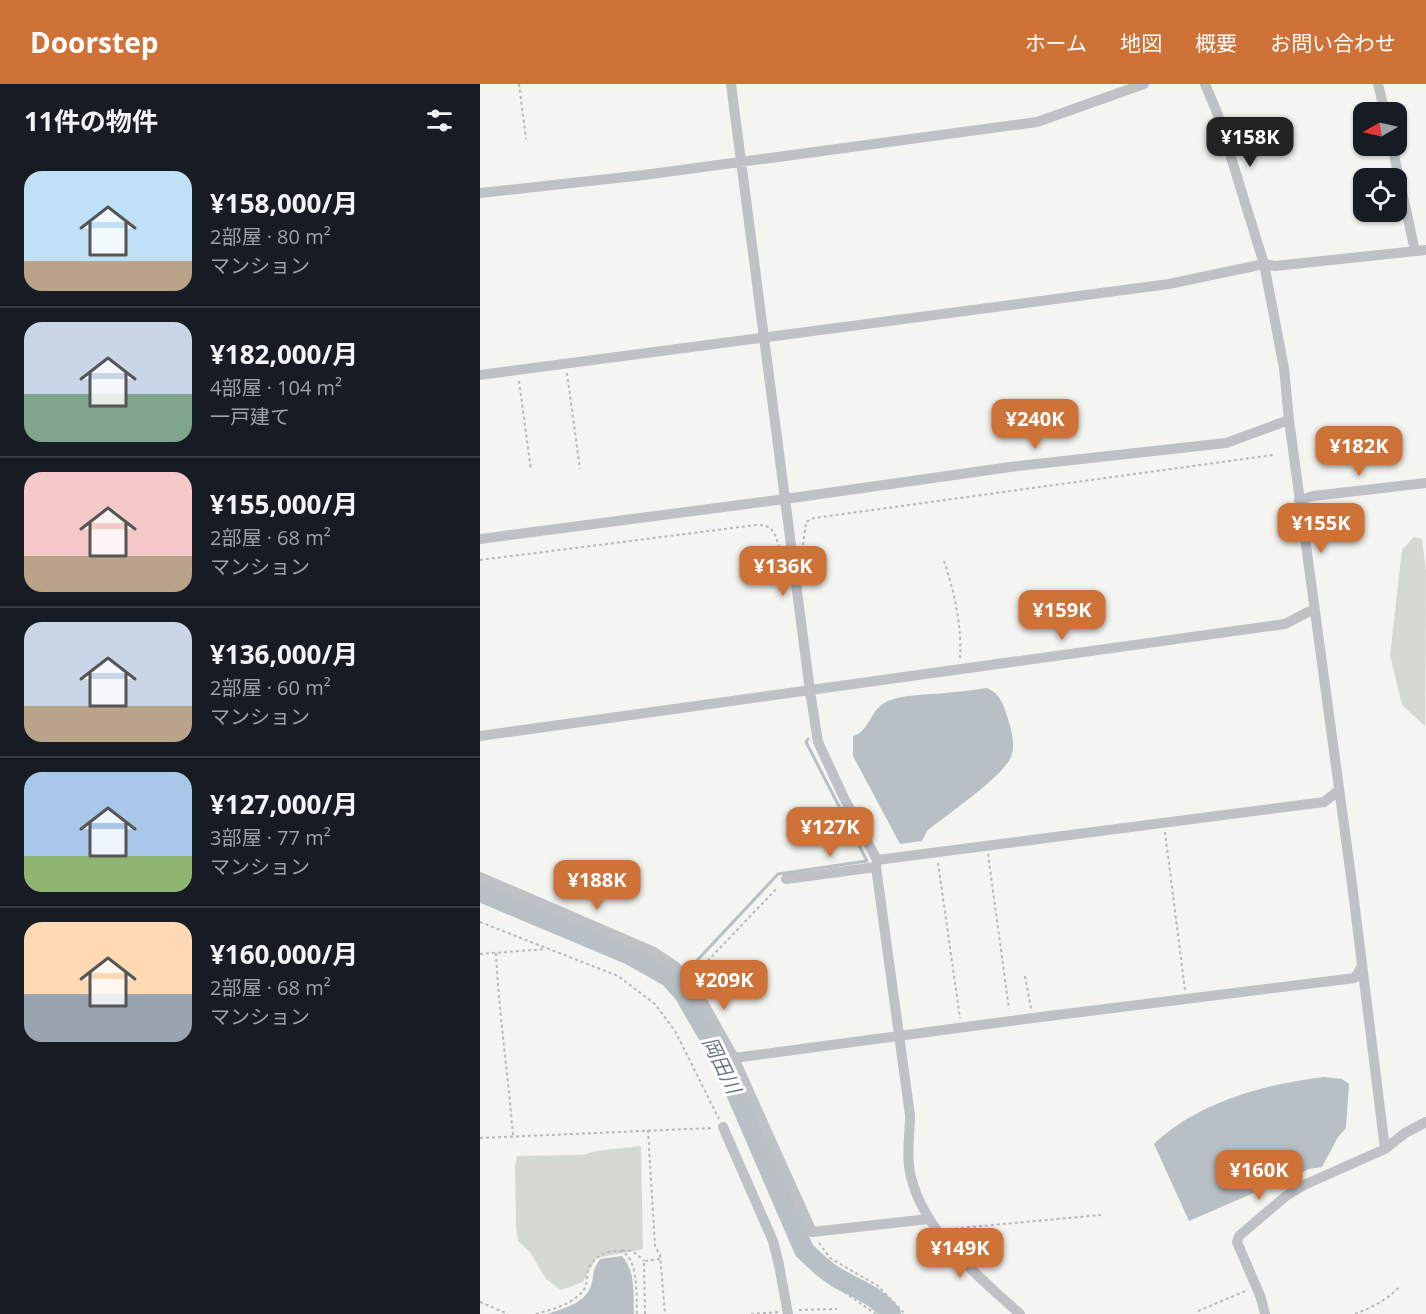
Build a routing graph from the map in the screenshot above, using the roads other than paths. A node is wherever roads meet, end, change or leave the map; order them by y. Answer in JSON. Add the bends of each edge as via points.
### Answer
{"nodes":[{"id":1,"x":731,"y":84,"type":"edge"},
{"id":2,"x":1144,"y":84,"type":"edge"},
{"id":3,"x":1205,"y":84,"type":"edge"},
{"id":4,"x":1378,"y":84,"type":"edge"},
{"id":5,"x":1382,"y":102,"type":"edge"},
{"id":6,"x":1395,"y":156,"type":"edge"},
{"id":7,"x":741,"y":162,"type":"junction"},
{"id":8,"x":480,"y":193,"type":"edge"},
{"id":9,"x":1420,"y":250,"type":"edge"},
{"id":10,"x":1264,"y":264,"type":"junction"},
{"id":11,"x":765,"y":339,"type":"junction"},
{"id":12,"x":480,"y":375,"type":"edge"},
{"id":13,"x":1289,"y":420,"type":"junction"},
{"id":14,"x":1426,"y":483,"type":"edge"},
{"id":15,"x":785,"y":499,"type":"junction"},
{"id":16,"x":1299,"y":500,"type":"junction"},
{"id":17,"x":480,"y":539,"type":"edge"},
{"id":18,"x":1315,"y":611,"type":"junction"},
{"id":19,"x":810,"y":691,"type":"junction"},
{"id":20,"x":480,"y":736,"type":"edge"},
{"id":21,"x":1338,"y":791,"type":"junction"},
{"id":22,"x":876,"y":863,"type":"junction"},
{"id":23,"x":480,"y":877,"type":"edge"},
{"id":24,"x":786,"y":879,"type":"road end"},
{"id":25,"x":1362,"y":966,"type":"junction"},
{"id":26,"x":899,"y":1035,"type":"junction"},
{"id":27,"x":734,"y":1058,"type":"junction"},
{"id":28,"x":1426,"y":1122,"type":"edge"},
{"id":29,"x":723,"y":1127,"type":"road end"},
{"id":30,"x":1385,"y":1149,"type":"junction"},
{"id":31,"x":929,"y":1218,"type":"junction"},
{"id":32,"x":788,"y":1314,"type":"edge"},
{"id":33,"x":1020,"y":1314,"type":"edge"},
{"id":34,"x":1265,"y":1314,"type":"edge"}],
"edges":[{"from":1,"to":7,"type":"street"},
{"from":2,"to":7,"type":"street","via":[[1037,122]]},
{"from":3,"to":10,"type":"street"},
{"from":4,"to":5,"type":"street"},
{"from":6,"to":9,"type":"street"},
{"from":7,"to":8,"type":"street"},
{"from":7,"to":11,"type":"street"},
{"from":9,"to":10,"type":"street"},
{"from":10,"to":11,"type":"street","via":[[1169,284]]},
{"from":10,"to":13,"type":"street","via":[[1284,368]]},
{"from":11,"to":12,"type":"street"},
{"from":11,"to":15,"type":"street"},
{"from":13,"to":15,"type":"street","via":[[1226,443],[1010,467]]},
{"from":13,"to":16,"type":"street"},
{"from":14,"to":16,"type":"street"},
{"from":15,"to":17,"type":"street"},
{"from":15,"to":19,"type":"street"},
{"from":16,"to":18,"type":"street"},
{"from":18,"to":19,"type":"street","via":[[1285,624]]},
{"from":18,"to":21,"type":"street"},
{"from":19,"to":20,"type":"street"},
{"from":19,"to":22,"type":"street","via":[[818,742]]},
{"from":21,"to":22,"type":"street","via":[[1324,802],[937,851]]},
{"from":21,"to":25,"type":"street"},
{"from":22,"to":24,"type":"street"},
{"from":22,"to":26,"type":"street"},
{"from":23,"to":27,"type":"street","via":[[652,951],[675,966],[696,990]]},
{"from":25,"to":26,"type":"street","via":[[1355,978]]},
{"from":25,"to":30,"type":"street"},
{"from":26,"to":27,"type":"street"},
{"from":26,"to":31,"type":"street","via":[[910,1115],[909,1166],[913,1186]]},
{"from":27,"to":31,"type":"street","via":[[812,1232]]},
{"from":28,"to":30,"type":"street"},
{"from":29,"to":32,"type":"street","via":[[773,1241]]},
{"from":30,"to":34,"type":"street","via":[[1304,1185],[1239,1236],[1237,1242]]},
{"from":31,"to":33,"type":"street","via":[[980,1279]]}]}
